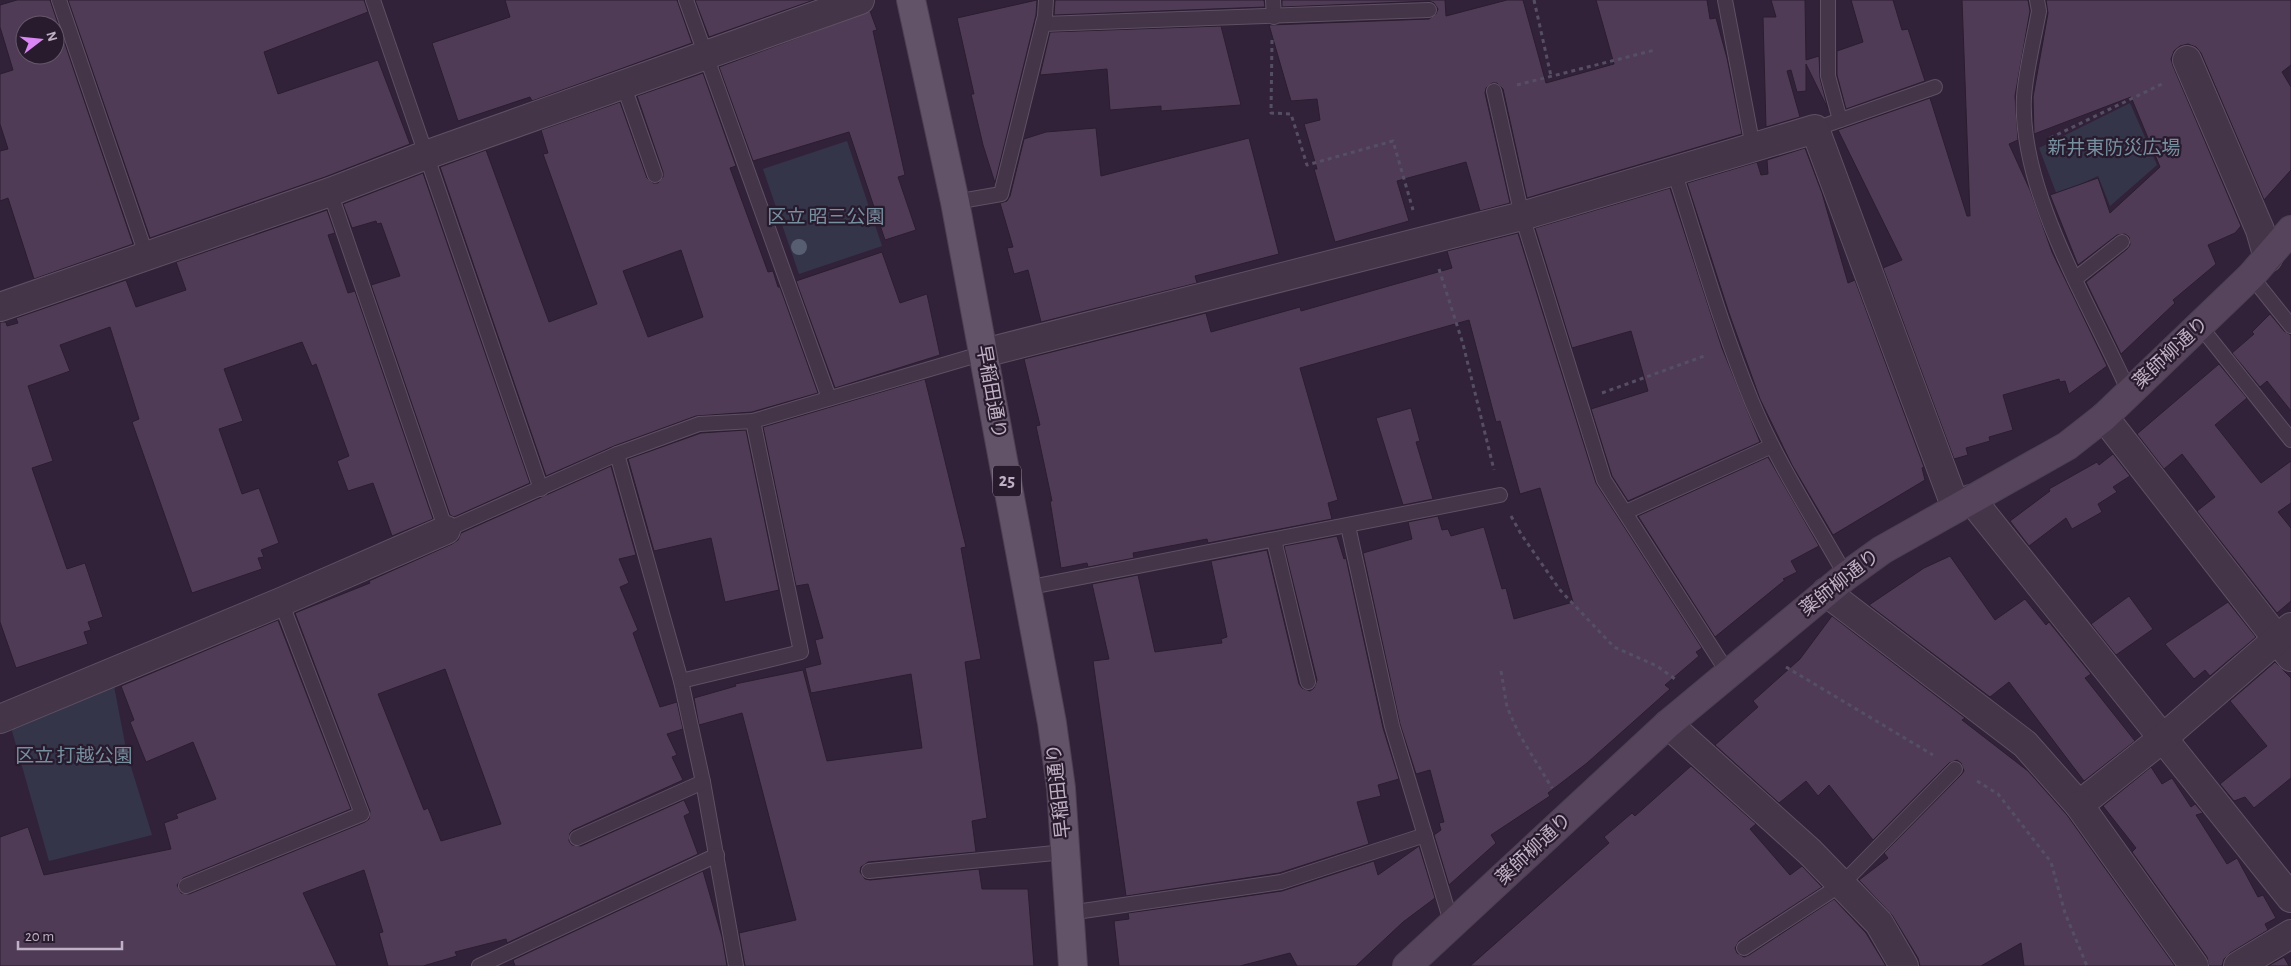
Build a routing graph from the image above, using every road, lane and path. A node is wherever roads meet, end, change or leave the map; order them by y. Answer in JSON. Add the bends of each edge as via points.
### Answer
{"nodes":[{"id":1,"x":59,"y":0,"type":"edge"},
{"id":2,"x":373,"y":0,"type":"edge"},
{"id":3,"x":686,"y":0,"type":"edge"},
{"id":4,"x":860,"y":0,"type":"edge"},
{"id":5,"x":911,"y":0,"type":"edge"},
{"id":6,"x":1046,"y":0,"type":"edge"},
{"id":7,"x":1273,"y":0,"type":"edge"},
{"id":8,"x":1534,"y":0,"type":"edge"},
{"id":9,"x":1726,"y":0,"type":"edge"},
{"id":10,"x":1828,"y":0,"type":"edge"},
{"id":11,"x":2037,"y":0,"type":"edge"},
{"id":12,"x":1429,"y":10,"type":"dead end"},
{"id":13,"x":1273,"y":17,"type":"junction"},
{"id":14,"x":1043,"y":24,"type":"junction"},
{"id":15,"x":1655,"y":50,"type":"dead end"},
{"id":16,"x":705,"y":54,"type":"junction"},
{"id":17,"x":2189,"y":65,"type":"joint"},
{"id":18,"x":1552,"y":76,"type":"junction"},
{"id":19,"x":623,"y":84,"type":"junction"},
{"id":20,"x":1936,"y":87,"type":"dead end"},
{"id":21,"x":1494,"y":92,"type":"joint"},
{"id":22,"x":1827,"y":125,"type":"junction"},
{"id":23,"x":1753,"y":147,"type":"junction"},
{"id":24,"x":2027,"y":150,"type":"junction"},
{"id":25,"x":426,"y":155,"type":"junction"},
{"id":26,"x":1674,"y":171,"type":"junction"},
{"id":27,"x":656,"y":175,"type":"dead end"},
{"id":28,"x":330,"y":192,"type":"junction"},
{"id":29,"x":955,"y":202,"type":"junction"},
{"id":30,"x":1522,"y":216,"type":"junction"},
{"id":31,"x":2291,"y":230,"type":"edge"},
{"id":32,"x":1426,"y":241,"type":"junction"},
{"id":33,"x":2122,"y":242,"type":"dead end"},
{"id":34,"x":147,"y":257,"type":"junction"},
{"id":35,"x":2259,"y":267,"type":"junction"},
{"id":36,"x":2076,"y":279,"type":"junction"},
{"id":37,"x":0,"y":307,"type":"edge"},
{"id":38,"x":2200,"y":326,"type":"junction"},
{"id":39,"x":2291,"y":326,"type":"edge"},
{"id":40,"x":1731,"y":346,"type":"junction"},
{"id":41,"x":984,"y":354,"type":"junction"},
{"id":42,"x":2129,"y":392,"type":"junction"},
{"id":43,"x":829,"y":398,"type":"junction"},
{"id":44,"x":1580,"y":402,"type":"junction"},
{"id":45,"x":2104,"y":417,"type":"junction"},
{"id":46,"x":753,"y":421,"type":"junction"},
{"id":47,"x":2291,"y":440,"type":"edge"},
{"id":48,"x":1772,"y":446,"type":"junction"},
{"id":49,"x":617,"y":454,"type":"junction"},
{"id":50,"x":540,"y":488,"type":"junction"},
{"id":51,"x":1500,"y":495,"type":"junction"},
{"id":52,"x":1964,"y":503,"type":"junction"},
{"id":53,"x":1626,"y":512,"type":"junction"},
{"id":54,"x":1348,"y":526,"type":"junction"},
{"id":55,"x":446,"y":530,"type":"junction"},
{"id":56,"x":1274,"y":540,"type":"junction"},
{"id":57,"x":1836,"y":584,"type":"junction"},
{"id":58,"x":1026,"y":588,"type":"junction"},
{"id":59,"x":281,"y":602,"type":"junction"},
{"id":60,"x":2287,"y":641,"type":"edge"},
{"id":61,"x":1500,"y":671,"type":"dead end"},
{"id":62,"x":1728,"y":673,"type":"junction"},
{"id":63,"x":681,"y":681,"type":"junction"},
{"id":64,"x":1308,"y":682,"type":"dead end"},
{"id":65,"x":1700,"y":698,"type":"junction"},
{"id":66,"x":0,"y":719,"type":"edge"},
{"id":67,"x":1668,"y":724,"type":"junction"},
{"id":68,"x":2163,"y":738,"type":"junction"},
{"id":69,"x":1955,"y":769,"type":"dead end"},
{"id":70,"x":703,"y":782,"type":"junction"},
{"id":71,"x":2079,"y":805,"type":"junction"},
{"id":72,"x":1570,"y":816,"type":"junction"},
{"id":73,"x":1425,"y":835,"type":"junction"},
{"id":74,"x":577,"y":838,"type":"dead end"},
{"id":75,"x":1065,"y":852,"type":"junction"},
{"id":76,"x":717,"y":856,"type":"junction"},
{"id":77,"x":869,"y":872,"type":"dead end"},
{"id":78,"x":1842,"y":884,"type":"junction"},
{"id":79,"x":186,"y":886,"type":"dead end"},
{"id":80,"x":2291,"y":898,"type":"edge"},
{"id":81,"x":1069,"y":913,"type":"junction"},
{"id":82,"x":1452,"y":926,"type":"junction"},
{"id":83,"x":2291,"y":934,"type":"edge"},
{"id":84,"x":1744,"y":948,"type":"dead end"},
{"id":85,"x":479,"y":966,"type":"edge"},
{"id":86,"x":736,"y":966,"type":"edge"},
{"id":87,"x":1073,"y":966,"type":"edge"},
{"id":88,"x":1408,"y":966,"type":"edge"},
{"id":89,"x":1904,"y":966,"type":"edge"},
{"id":90,"x":2194,"y":966,"type":"edge"},
{"id":91,"x":2238,"y":966,"type":"edge"}],
"edges":[{"from":1,"to":34,"type":"lane"},
{"from":2,"to":25,"type":"lane"},
{"from":3,"to":16,"type":"lane"},
{"from":4,"to":16,"type":"street"},
{"from":5,"to":29,"type":"main road","name":"早稲田通り","number":"25"},
{"from":6,"to":14,"type":"lane"},
{"from":7,"to":13,"type":"lane"},
{"from":8,"to":18,"type":"path"},
{"from":9,"to":23,"type":"lane"},
{"from":10,"to":22,"type":"lane"},
{"from":11,"to":24,"type":"lane","via":[[2039,11],[2024,97]]},
{"from":12,"to":13,"type":"lane"},
{"from":13,"to":14,"type":"lane"},
{"from":13,"to":32,"type":"path","via":[[1271,114],[1291,114],[1307,165],[1394,141]]},
{"from":14,"to":29,"type":"lane","via":[[1001,194]]},
{"from":15,"to":18,"type":"path"},
{"from":16,"to":19,"type":"street"},
{"from":16,"to":43,"type":"lane"},
{"from":17,"to":24,"type":"path"},
{"from":17,"to":35,"type":"street","via":[[2260,230]]},
{"from":18,"to":21,"type":"path"},
{"from":19,"to":25,"type":"street"},
{"from":19,"to":27,"type":"lane"},
{"from":20,"to":22,"type":"lane"},
{"from":21,"to":30,"type":"lane"},
{"from":22,"to":23,"type":"street"},
{"from":22,"to":52,"type":"street"},
{"from":23,"to":26,"type":"street"},
{"from":24,"to":36,"type":"lane","via":[[2054,235]]},
{"from":25,"to":28,"type":"street"},
{"from":25,"to":50,"type":"lane"},
{"from":26,"to":30,"type":"street"},
{"from":26,"to":40,"type":"lane"},
{"from":28,"to":34,"type":"street"},
{"from":28,"to":55,"type":"lane"},
{"from":29,"to":41,"type":"main road","name":"早稲田通り","number":"25"},
{"from":30,"to":32,"type":"street"},
{"from":30,"to":44,"type":"lane"},
{"from":31,"to":35,"type":"street","name":"薬師柳通り"},
{"from":32,"to":41,"type":"street"},
{"from":32,"to":51,"type":"path","via":[[1463,344]]},
{"from":33,"to":36,"type":"lane"},
{"from":34,"to":37,"type":"street"},
{"from":35,"to":38,"type":"street","name":"薬師柳通り"},
{"from":35,"to":39,"type":"lane"},
{"from":36,"to":42,"type":"lane"},
{"from":38,"to":42,"type":"street","name":"薬師柳通り"},
{"from":38,"to":47,"type":"lane"},
{"from":40,"to":44,"type":"path"},
{"from":40,"to":48,"type":"lane"},
{"from":41,"to":43,"type":"lane"},
{"from":41,"to":58,"type":"main road","name":"早稲田通り","number":"25"},
{"from":42,"to":45,"type":"street","name":"薬師柳通り"},
{"from":43,"to":46,"type":"lane"},
{"from":44,"to":53,"type":"lane","via":[[1604,480]]},
{"from":45,"to":52,"type":"street","name":"薬師柳通り","via":[[2067,446]]},
{"from":45,"to":60,"type":"street"},
{"from":46,"to":49,"type":"lane","via":[[699,424]]},
{"from":46,"to":63,"type":"lane","via":[[801,652]]},
{"from":48,"to":53,"type":"lane"},
{"from":48,"to":57,"type":"lane"},
{"from":49,"to":50,"type":"lane"},
{"from":49,"to":63,"type":"lane"},
{"from":50,"to":55,"type":"lane"},
{"from":51,"to":54,"type":"lane"},
{"from":51,"to":65,"type":"path","via":[[1521,534],[1560,590],[1614,647],[1657,666]]},
{"from":52,"to":57,"type":"street","name":"薬師柳通り","via":[[1882,550]]},
{"from":52,"to":68,"type":"street"},
{"from":53,"to":62,"type":"lane"},
{"from":54,"to":56,"type":"lane"},
{"from":54,"to":73,"type":"lane","via":[[1392,726]]},
{"from":55,"to":59,"type":"street"},
{"from":56,"to":58,"type":"lane"},
{"from":56,"to":64,"type":"lane"},
{"from":57,"to":62,"type":"street","name":"薬師柳通り"},
{"from":57,"to":71,"type":"street","via":[[2025,744]]},
{"from":58,"to":75,"type":"main road","name":"早稲田通り","number":"25","via":[[1052,723]]},
{"from":59,"to":66,"type":"street"},
{"from":59,"to":79,"type":"lane","via":[[362,814]]},
{"from":60,"to":68,"type":"street"},
{"from":61,"to":72,"type":"path","via":[[1507,707],[1519,734]]},
{"from":62,"to":65,"type":"street","name":"薬師柳通り"},
{"from":63,"to":70,"type":"lane"},
{"from":65,"to":67,"type":"street","name":"薬師柳通り"},
{"from":67,"to":72,"type":"street","name":"薬師柳通り"},
{"from":67,"to":78,"type":"street"},
{"from":68,"to":71,"type":"street"},
{"from":68,"to":80,"type":"street"},
{"from":69,"to":78,"type":"lane"},
{"from":70,"to":74,"type":"lane"},
{"from":70,"to":76,"type":"lane"},
{"from":71,"to":90,"type":"street"},
{"from":72,"to":82,"type":"street","name":"薬師柳通り"},
{"from":73,"to":81,"type":"lane","via":[[1281,882]]},
{"from":73,"to":82,"type":"lane"},
{"from":75,"to":77,"type":"lane"},
{"from":75,"to":81,"type":"main road","name":"早稲田通り","number":"25"},
{"from":76,"to":85,"type":"lane"},
{"from":76,"to":86,"type":"lane"},
{"from":78,"to":84,"type":"lane"},
{"from":78,"to":89,"type":"street","via":[[1879,923]]},
{"from":81,"to":87,"type":"main road","name":"早稲田通り","number":"25"},
{"from":82,"to":88,"type":"street","name":"薬師柳通り"},
{"from":83,"to":91,"type":"street"}]}
